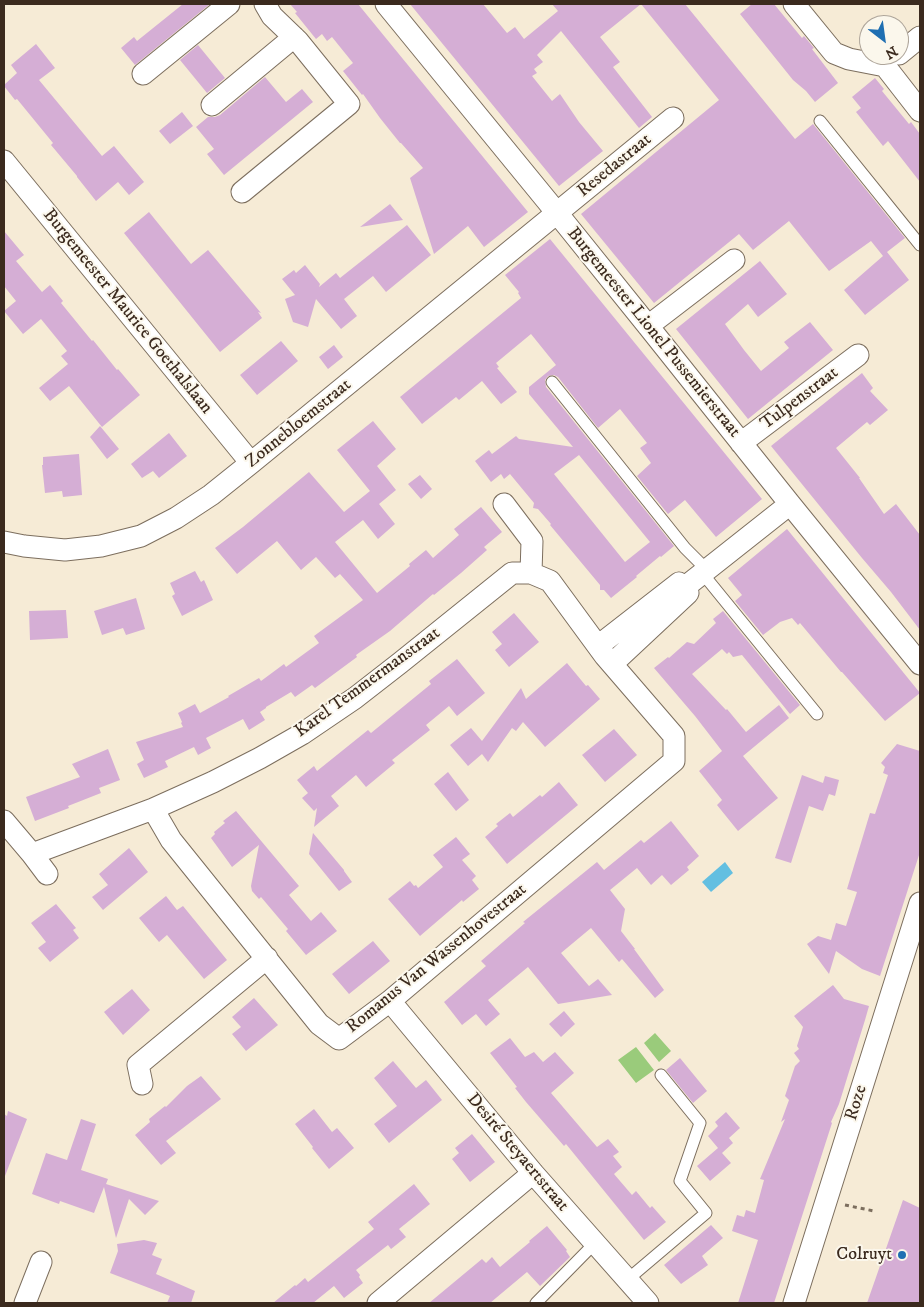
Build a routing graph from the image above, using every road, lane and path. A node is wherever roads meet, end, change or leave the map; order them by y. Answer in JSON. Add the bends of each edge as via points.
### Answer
{"nodes":[{"id":1,"x":229,"y":4,"type":"edge"},
{"id":2,"x":265,"y":4,"type":"edge"},
{"id":3,"x":386,"y":4,"type":"edge"},
{"id":4,"x":794,"y":4,"type":"edge"},
{"id":5,"x":294,"y":37,"type":"junction"},
{"id":6,"x":920,"y":37,"type":"edge"},
{"id":7,"x":909,"y":46,"type":"edge"},
{"id":8,"x":859,"y":59,"type":"edge"},
{"id":9,"x":897,"y":65,"type":"edge"},
{"id":10,"x":143,"y":74,"type":"dead end"},
{"id":11,"x":212,"y":105,"type":"dead end"},
{"id":12,"x":920,"y":111,"type":"edge"},
{"id":13,"x":673,"y":118,"type":"dead end"},
{"id":14,"x":820,"y":121,"type":"dead end"},
{"id":15,"x":4,"y":161,"type":"edge"},
{"id":16,"x":242,"y":192,"type":"dead end"},
{"id":17,"x":557,"y":213,"type":"junction"},
{"id":18,"x":920,"y":245,"type":"edge"},
{"id":19,"x":734,"y":260,"type":"dead end"},
{"id":20,"x":648,"y":326,"type":"junction"},
{"id":21,"x":858,"y":355,"type":"dead end"},
{"id":22,"x":552,"y":382,"type":"dead end"},
{"id":23,"x":741,"y":444,"type":"junction"},
{"id":24,"x":251,"y":463,"type":"junction"},
{"id":25,"x":504,"y":504,"type":"dead end"},
{"id":26,"x":790,"y":504,"type":"junction"},
{"id":27,"x":4,"y":542,"type":"edge"},
{"id":28,"x":531,"y":572,"type":"junction"},
{"id":29,"x":705,"y":572,"type":"junction"},
{"id":30,"x":685,"y":587,"type":"junction"},
{"id":31,"x":598,"y":646,"type":"junction"},
{"id":32,"x":612,"y":664,"type":"junction"},
{"id":33,"x":920,"y":664,"type":"edge"},
{"id":34,"x":817,"y":714,"type":"dead end"},
{"id":35,"x":153,"y":809,"type":"junction"},
{"id":36,"x":4,"y":821,"type":"edge"},
{"id":37,"x":32,"y":854,"type":"junction"},
{"id":38,"x":48,"y":874,"type":"dead end"},
{"id":39,"x":920,"y":903,"type":"edge"},
{"id":40,"x":266,"y":958,"type":"junction"},
{"id":41,"x":390,"y":1001,"type":"junction"},
{"id":42,"x":661,"y":1075,"type":"dead end"},
{"id":43,"x":142,"y":1084,"type":"dead end"},
{"id":44,"x":533,"y":1174,"type":"junction"},
{"id":45,"x":826,"y":1201,"type":"junction"},
{"id":46,"x":874,"y":1211,"type":"dead end"},
{"id":47,"x":595,"y":1244,"type":"junction"},
{"id":48,"x":41,"y":1262,"type":"dead end"},
{"id":49,"x":627,"y":1280,"type":"junction"},
{"id":50,"x":25,"y":1303,"type":"edge"},
{"id":51,"x":378,"y":1303,"type":"edge"},
{"id":52,"x":536,"y":1303,"type":"edge"},
{"id":53,"x":648,"y":1303,"type":"edge"},
{"id":54,"x":794,"y":1303,"type":"edge"}],
"edges":[{"from":1,"to":10,"type":"street"},
{"from":2,"to":5,"type":"street","via":[[272,16]]},
{"from":3,"to":17,"type":"street","name":"Burgemeester Lionel Pussemierstraat"},
{"from":4,"to":8,"type":"street","via":[[834,53],[848,59]]},
{"from":5,"to":11,"type":"street"},
{"from":5,"to":16,"type":"street","via":[[349,104]]},
{"from":6,"to":7,"type":"street"},
{"from":9,"to":12,"type":"street"},
{"from":13,"to":17,"type":"street","name":"Resedastraat"},
{"from":14,"to":18,"type":"lane"},
{"from":15,"to":24,"type":"street","name":"Burgemeester Maurice Goethalslaan"},
{"from":17,"to":20,"type":"street","name":"Burgemeester Lionel Pussemierstraat"},
{"from":17,"to":24,"type":"street","name":"Zonnebloemstraat"},
{"from":19,"to":20,"type":"street"},
{"from":20,"to":23,"type":"street","name":"Burgemeester Lionel Pussemierstraat"},
{"from":21,"to":23,"type":"street","name":"Tulpenstraat"},
{"from":22,"to":29,"type":"lane"},
{"from":23,"to":26,"type":"street","name":"Burgemeester Lionel Pussemierstraat"},
{"from":24,"to":27,"type":"street","name":"Zonnebloemstraat","via":[[211,495],[141,536],[101,546],[65,550]]},
{"from":25,"to":28,"type":"street","via":[[532,542]]},
{"from":26,"to":29,"type":"street"},
{"from":26,"to":33,"type":"street","name":"Burgemeester Lionel Pussemierstraat"},
{"from":28,"to":31,"type":"street","via":[[550,582]]},
{"from":28,"to":35,"type":"street","name":"Karel Temmermanstraat","via":[[512,573],[393,669],[302,734],[213,782]]},
{"from":29,"to":30,"type":"street"},
{"from":29,"to":34,"type":"lane"},
{"from":30,"to":31,"type":"street","via":[[679,583]]},
{"from":30,"to":32,"type":"street","via":[[688,593]]},
{"from":31,"to":32,"type":"street"},
{"from":32,"to":41,"type":"street","name":"Romanus Van Wassenhovestraat","via":[[674,736],[674,761]]},
{"from":35,"to":37,"type":"street","name":"Karel Temmermanstraat"},
{"from":35,"to":40,"type":"street","name":"Romanus Van Wassenhovestraat","via":[[170,840]]},
{"from":36,"to":37,"type":"street"},
{"from":37,"to":38,"type":"street"},
{"from":39,"to":45,"type":"street","name":"Roze"},
{"from":40,"to":41,"type":"street","name":"Romanus Van Wassenhovestraat","via":[[319,1024],[339,1039]]},
{"from":40,"to":43,"type":"street","via":[[138,1065]]},
{"from":41,"to":44,"type":"street","name":"Desiré Steyaertstraat"},
{"from":42,"to":49,"type":"lane","via":[[700,1122],[680,1181],[706,1212]]},
{"from":44,"to":47,"type":"street","name":"Desiré Steyaertstraat"},
{"from":44,"to":51,"type":"street"},
{"from":45,"to":46,"type":"path"},
{"from":45,"to":54,"type":"street","name":"Roze"},
{"from":47,"to":49,"type":"street","name":"Desiré Steyaertstraat"},
{"from":47,"to":52,"type":"lane"},
{"from":48,"to":50,"type":"street"},
{"from":49,"to":53,"type":"street","name":"Desiré Steyaertstraat"}]}
